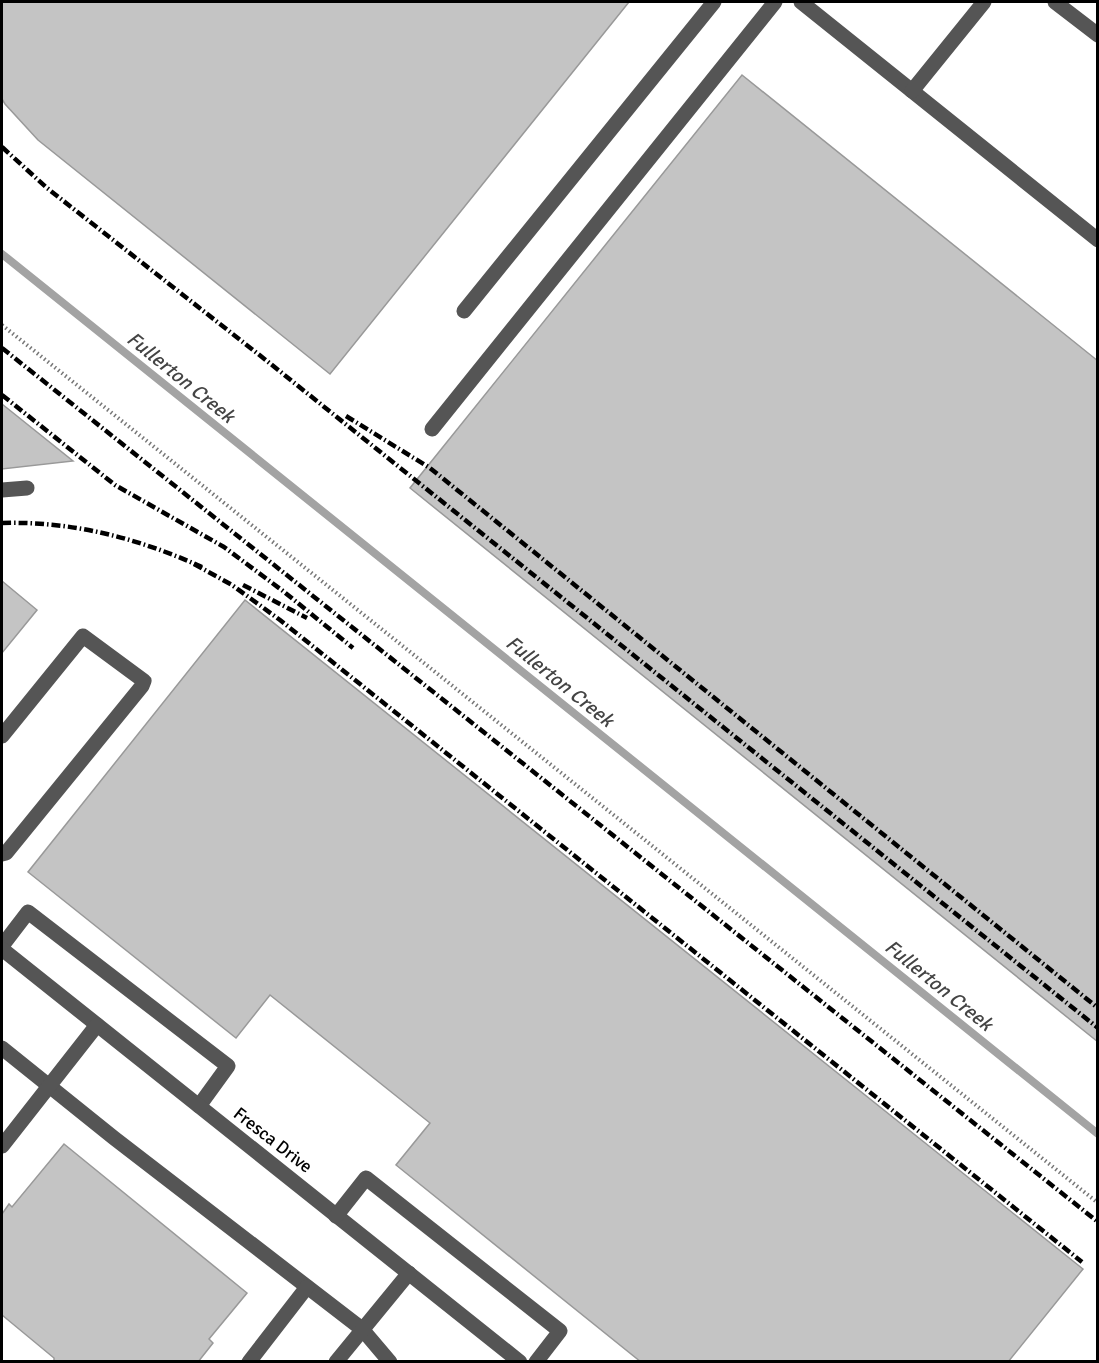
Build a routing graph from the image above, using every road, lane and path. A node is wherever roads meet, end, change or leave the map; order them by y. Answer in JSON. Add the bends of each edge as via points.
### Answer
{"nodes":[{"id":1,"x":714,"y":2,"type":"edge"},
{"id":2,"x":775,"y":2,"type":"edge"},
{"id":3,"x":801,"y":2,"type":"edge"},
{"id":4,"x":984,"y":2,"type":"edge"},
{"id":5,"x":1055,"y":2,"type":"edge"},
{"id":6,"x":1098,"y":35,"type":"edge"},
{"id":7,"x":912,"y":91,"type":"junction"},
{"id":8,"x":1098,"y":240,"type":"edge"},
{"id":9,"x":464,"y":311,"type":"dead end"},
{"id":10,"x":2,"y":325,"type":"edge"},
{"id":11,"x":432,"y":429,"type":"dead end"},
{"id":12,"x":27,"y":488,"type":"dead end"},
{"id":13,"x":2,"y":490,"type":"edge"},
{"id":14,"x":2,"y":736,"type":"edge"},
{"id":15,"x":2,"y":854,"type":"edge"},
{"id":16,"x":2,"y":948,"type":"edge"},
{"id":17,"x":97,"y":1025,"type":"junction"},
{"id":18,"x":2,"y":1048,"type":"edge"},
{"id":19,"x":49,"y":1087,"type":"junction"},
{"id":20,"x":199,"y":1106,"type":"junction"},
{"id":21,"x":2,"y":1146,"type":"edge"},
{"id":22,"x":1098,"y":1203,"type":"edge"},
{"id":23,"x":336,"y":1215,"type":"junction"},
{"id":24,"x":409,"y":1273,"type":"junction"},
{"id":25,"x":307,"y":1287,"type":"junction"},
{"id":26,"x":362,"y":1329,"type":"junction"},
{"id":27,"x":249,"y":1362,"type":"edge"},
{"id":28,"x":336,"y":1362,"type":"edge"},
{"id":29,"x":390,"y":1362,"type":"edge"},
{"id":30,"x":520,"y":1362,"type":"edge"},
{"id":31,"x":536,"y":1362,"type":"edge"}],
"edges":[{"from":1,"to":9,"type":"street"},
{"from":2,"to":11,"type":"street"},
{"from":3,"to":7,"type":"street"},
{"from":4,"to":7,"type":"street"},
{"from":5,"to":6,"type":"street"},
{"from":7,"to":8,"type":"street"},
{"from":10,"to":22,"type":"path"},
{"from":12,"to":13,"type":"street"},
{"from":14,"to":15,"type":"street","via":[[83,636],[144,681]]},
{"from":16,"to":17,"type":"street","name":"Fresca Drive"},
{"from":16,"to":20,"type":"street","via":[[28,912],[228,1066]]},
{"from":17,"to":19,"type":"street"},
{"from":17,"to":20,"type":"street","name":"Fresca Drive"},
{"from":18,"to":19,"type":"street"},
{"from":19,"to":21,"type":"street"},
{"from":19,"to":25,"type":"street"},
{"from":20,"to":23,"type":"street","name":"Fresca Drive"},
{"from":23,"to":24,"type":"street","name":"Fresca Drive"},
{"from":23,"to":31,"type":"street","via":[[366,1178],[560,1331]]},
{"from":24,"to":26,"type":"street"},
{"from":24,"to":30,"type":"street","name":"Fresca Drive"},
{"from":25,"to":26,"type":"street"},
{"from":25,"to":27,"type":"street"},
{"from":26,"to":28,"type":"street"},
{"from":26,"to":29,"type":"street"}]}
